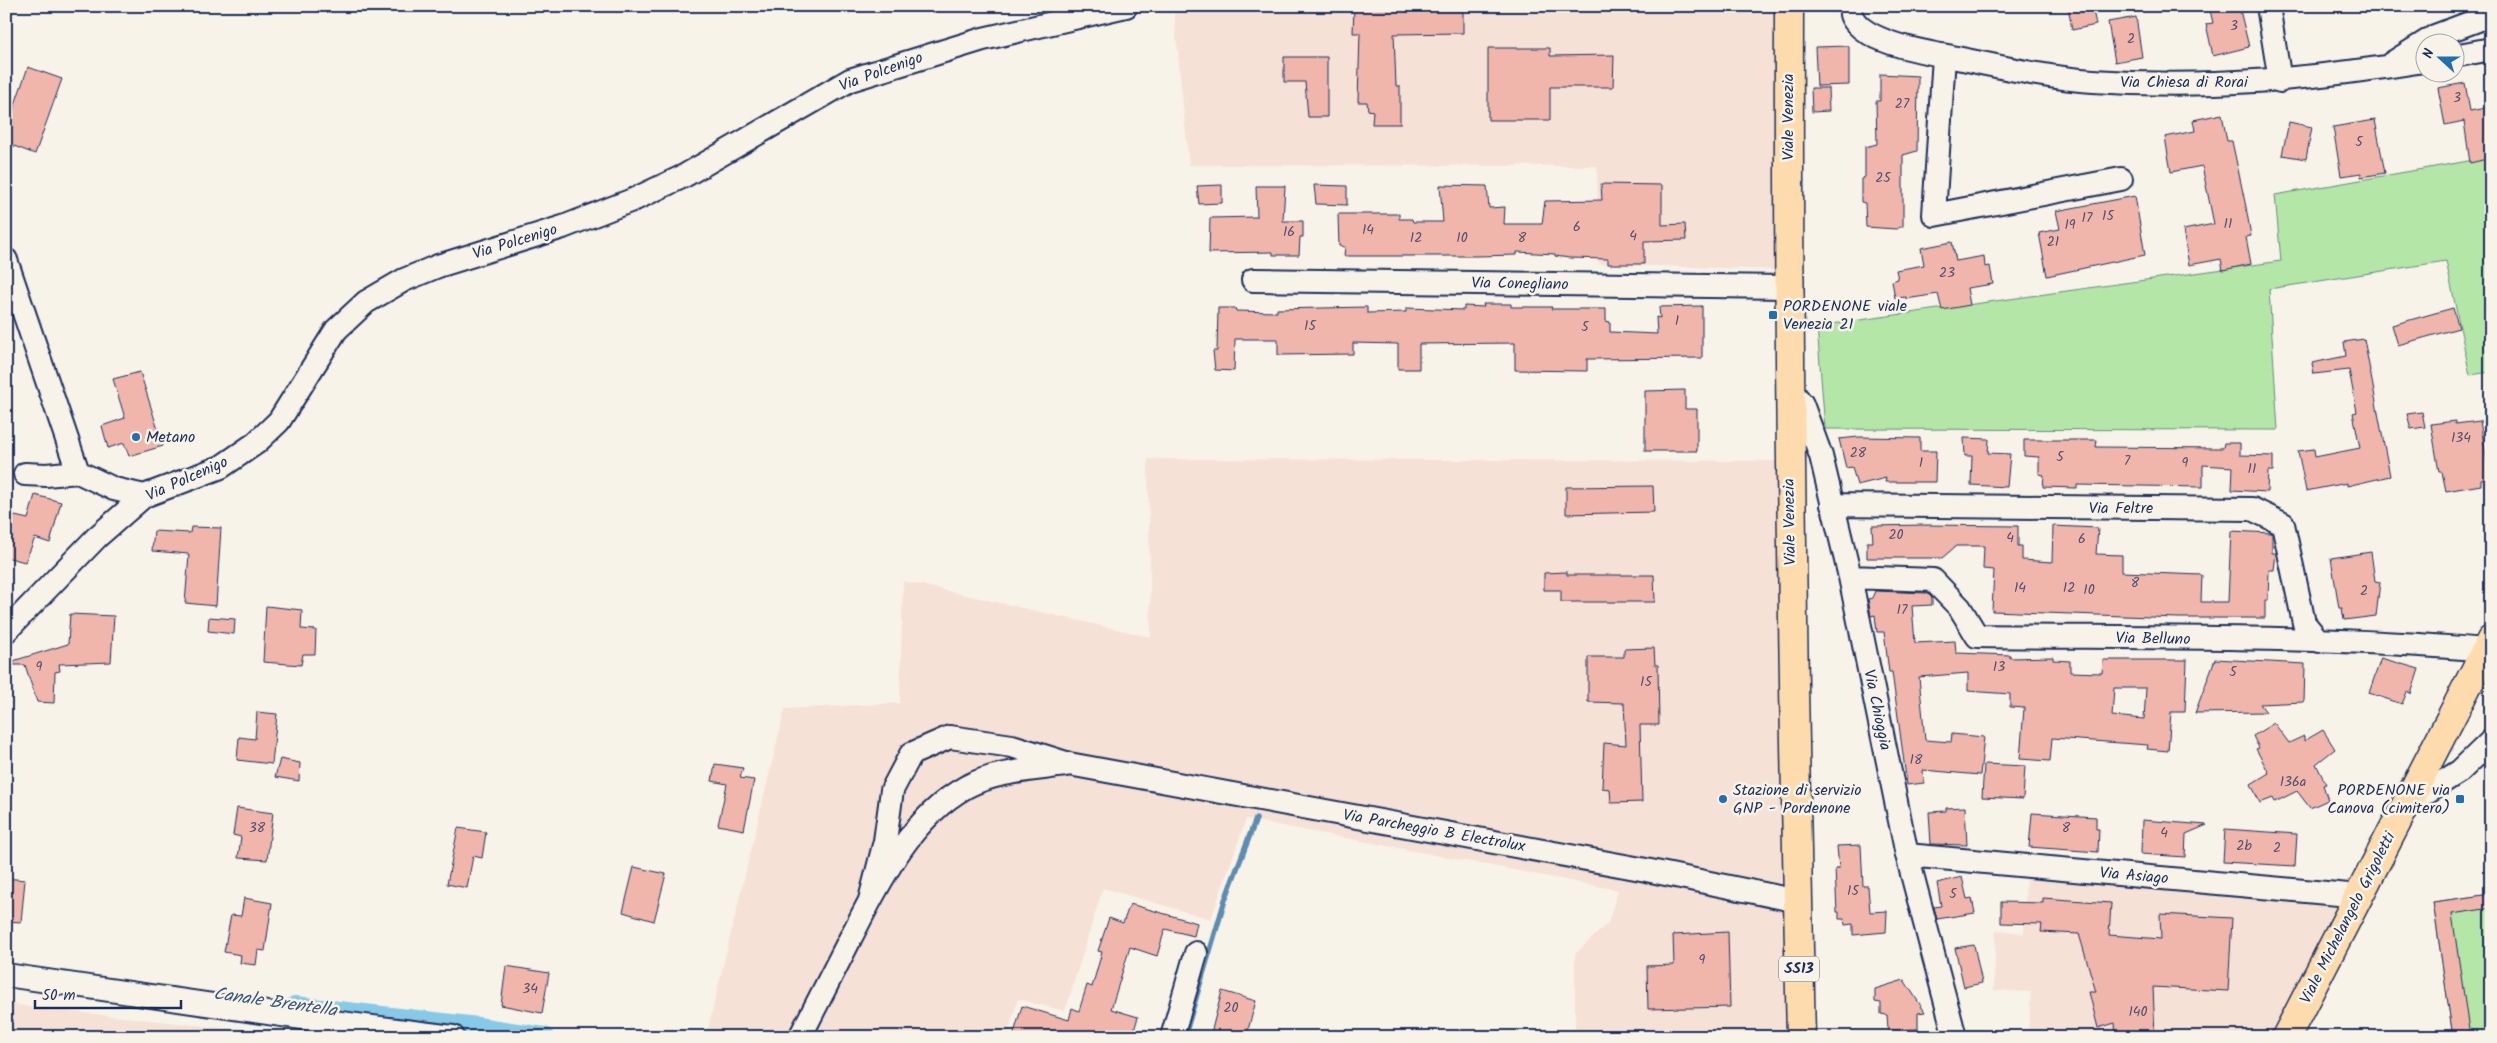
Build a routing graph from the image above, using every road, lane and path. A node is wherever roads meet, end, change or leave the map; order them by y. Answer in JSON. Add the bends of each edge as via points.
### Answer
{"nodes":[{"id":1,"x":1126,"y":6,"type":"edge"},
{"id":2,"x":1850,"y":6,"type":"edge"},
{"id":3,"x":2268,"y":6,"type":"edge"},
{"id":4,"x":1095,"y":9,"type":"edge"},
{"id":5,"x":1786,"y":9,"type":"edge"},
{"id":6,"x":2491,"y":14,"type":"edge"},
{"id":7,"x":2491,"y":49,"type":"edge"},
{"id":8,"x":2464,"y":54,"type":"edge"},
{"id":9,"x":1944,"y":56,"type":"junction"},
{"id":10,"x":2414,"y":63,"type":"edge"},
{"id":11,"x":2384,"y":68,"type":"junction"},
{"id":12,"x":2280,"y":81,"type":"junction"},
{"id":13,"x":2121,"y":179,"type":"dead end"},
{"id":14,"x":6,"y":260,"type":"edge"},
{"id":15,"x":1253,"y":280,"type":"dead end"},
{"id":16,"x":1788,"y":287,"type":"junction"},
{"id":17,"x":1789,"y":388,"type":"junction"},
{"id":18,"x":78,"y":472,"type":"junction"},
{"id":19,"x":26,"y":474,"type":"dead end"},
{"id":20,"x":144,"y":496,"type":"junction"},
{"id":21,"x":1832,"y":505,"type":"junction"},
{"id":22,"x":1850,"y":577,"type":"junction"},
{"id":23,"x":6,"y":631,"type":"edge"},
{"id":24,"x":2319,"y":641,"type":"junction"},
{"id":25,"x":2488,"y":645,"type":"edge"},
{"id":26,"x":2491,"y":741,"type":"edge"},
{"id":27,"x":1070,"y":764,"type":"junction"},
{"id":28,"x":2406,"y":805,"type":"junction"},
{"id":29,"x":888,"y":818,"type":"junction"},
{"id":30,"x":915,"y":832,"type":"junction"},
{"id":31,"x":1907,"y":855,"type":"junction"},
{"id":32,"x":2360,"y":896,"type":"junction"},
{"id":33,"x":870,"y":900,"type":"junction"},
{"id":34,"x":1798,"y":902,"type":"junction"},
{"id":35,"x":1196,"y":953,"type":"dead end"},
{"id":36,"x":6,"y":975,"type":"edge"},
{"id":37,"x":453,"y":1037,"type":"edge"},
{"id":38,"x":800,"y":1037,"type":"edge"},
{"id":39,"x":1172,"y":1037,"type":"edge"},
{"id":40,"x":1801,"y":1037,"type":"edge"},
{"id":41,"x":1954,"y":1037,"type":"edge"},
{"id":42,"x":2286,"y":1037,"type":"edge"}],
"edges":[{"from":1,"to":4,"type":"street","name":"Via Polcenigo"},
{"from":2,"to":9,"type":"street","name":"Via Chiesa di Rorai","via":[[1852,17],[1866,31],[1892,44]]},
{"from":3,"to":12,"type":"street"},
{"from":4,"to":20,"type":"street","name":"Via Polcenigo","via":[[850,80],[684,176],[635,198],[564,227],[438,266],[404,280],[366,302],[336,330],[279,420],[256,444],[221,467]]},
{"from":5,"to":16,"type":"main road","name":"Viale Venezia","number":"SS13"},
{"from":6,"to":11,"type":"street","via":[[2434,36]]},
{"from":7,"to":8,"type":"street"},
{"from":9,"to":12,"type":"street","name":"Via Chiesa di Rorai","via":[[2091,81],[2170,84]]},
{"from":9,"to":13,"type":"street","via":[[1934,215]]},
{"from":10,"to":11,"type":"street","name":"Via Chiesa di Rorai"},
{"from":11,"to":12,"type":"street","name":"Via Chiesa di Rorai"},
{"from":14,"to":18,"type":"street"},
{"from":15,"to":16,"type":"street","name":"Via Conegliano"},
{"from":16,"to":17,"type":"main road","name":"Viale Venezia","number":"SS13"},
{"from":17,"to":21,"type":"street","name":"Via Chioggia","via":[[1802,404],[1821,456]]},
{"from":17,"to":34,"type":"main road","name":"Viale Venezia","number":"SS13"},
{"from":18,"to":19,"type":"street"},
{"from":18,"to":20,"type":"street","via":[[114,489]]},
{"from":20,"to":23,"type":"street","name":"Via Polcenigo","via":[[97,537]]},
{"from":21,"to":22,"type":"street","name":"Via Chioggia"},
{"from":21,"to":24,"type":"street","name":"Via Feltre","via":[[2252,509],[2283,524],[2304,623]]},
{"from":22,"to":24,"type":"street","name":"Via Belluno","via":[[1934,580],[1960,608],[1977,636]]},
{"from":22,"to":31,"type":"street","name":"Via Chioggia"},
{"from":24,"to":25,"type":"street","name":"Via Belluno"},
{"from":25,"to":28,"type":"main road","name":"Viale Michelangelo Grigoletti"},
{"from":26,"to":28,"type":"street","via":[[2460,771]]},
{"from":27,"to":29,"type":"street","name":"Via Parcheggio B Electrolux","via":[[1012,746],[950,737],[911,754],[892,790]]},
{"from":27,"to":30,"type":"street","name":"Via Parcheggio B Electrolux","via":[[999,776],[967,787],[934,811]]},
{"from":27,"to":34,"type":"street","name":"Via Parcheggio B Electrolux","via":[[1641,869]]},
{"from":28,"to":32,"type":"main road","name":"Viale Michelangelo Grigoletti"},
{"from":29,"to":30,"type":"street","via":[[898,827]]},
{"from":29,"to":33,"type":"street","name":"Via Parcheggio B Electrolux"},
{"from":30,"to":33,"type":"street","name":"Via Parcheggio B Electrolux","via":[[902,846]]},
{"from":31,"to":32,"type":"street","name":"Via Asiago"},
{"from":31,"to":41,"type":"street","name":"Via Chioggia"},
{"from":32,"to":42,"type":"main road","name":"Viale Michelangelo Grigoletti"},
{"from":33,"to":38,"type":"street","name":"Via Parcheggio B Electrolux"},
{"from":34,"to":40,"type":"main road","name":"Viale Venezia","number":"SS13"},
{"from":35,"to":39,"type":"street"},
{"from":36,"to":37,"type":"street"}]}
